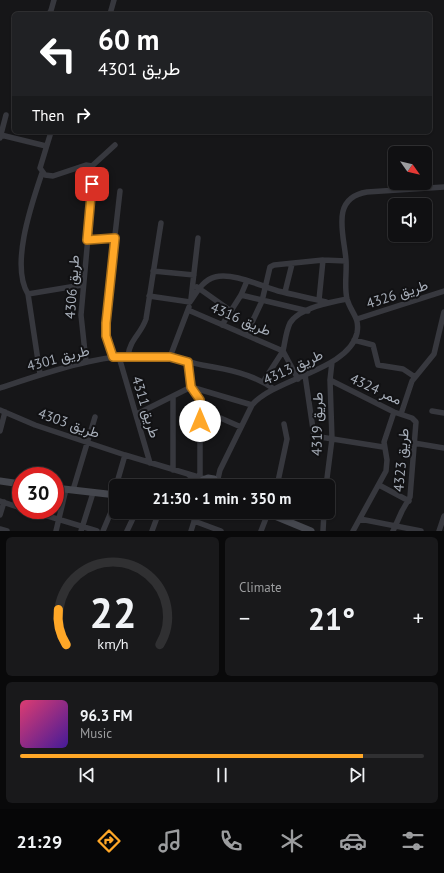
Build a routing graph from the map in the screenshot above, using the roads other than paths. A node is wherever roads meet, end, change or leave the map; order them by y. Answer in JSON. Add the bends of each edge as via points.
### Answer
{"nodes":[{"id":1,"x":54,"y":0,"type":"edge"},
{"id":2,"x":114,"y":0,"type":"edge"},
{"id":3,"x":50,"y":12,"type":"edge"},
{"id":4,"x":111,"y":12,"type":"edge"},
{"id":5,"x":6,"y":115,"type":"dead end"},
{"id":6,"x":50,"y":134,"type":"edge"},
{"id":7,"x":0,"y":137,"type":"edge"},
{"id":8,"x":115,"y":145,"type":"dead end"},
{"id":9,"x":46,"y":146,"type":"junction"},
{"id":10,"x":92,"y":166,"type":"junction"},
{"id":11,"x":42,"y":173,"type":"junction"},
{"id":12,"x":444,"y":187,"type":"edge"},
{"id":13,"x":120,"y":191,"type":"dead end"},
{"id":14,"x":161,"y":223,"type":"dead end"},
{"id":15,"x":115,"y":238,"type":"junction"},
{"id":16,"x":198,"y":238,"type":"dead end"},
{"id":17,"x":87,"y":240,"type":"junction"},
{"id":18,"x":323,"y":260,"type":"junction"},
{"id":19,"x":346,"y":261,"type":"junction"},
{"id":20,"x":292,"y":264,"type":"junction"},
{"id":21,"x":153,"y":271,"type":"junction"},
{"id":22,"x":194,"y":275,"type":"junction"},
{"id":23,"x":247,"y":281,"type":"junction"},
{"id":24,"x":193,"y":284,"type":"junction"},
{"id":25,"x":82,"y":285,"type":"junction"},
{"id":26,"x":266,"y":287,"type":"junction"},
{"id":27,"x":199,"y":289,"type":"junction"},
{"id":28,"x":444,"y":291,"type":"edge"},
{"id":29,"x":285,"y":292,"type":"junction"},
{"id":30,"x":28,"y":294,"type":"junction"},
{"id":31,"x":241,"y":295,"type":"junction"},
{"id":32,"x":149,"y":296,"type":"junction"},
{"id":33,"x":347,"y":299,"type":"junction"},
{"id":34,"x":319,"y":300,"type":"junction"},
{"id":35,"x":262,"y":301,"type":"junction"},
{"id":36,"x":190,"y":302,"type":"junction"},
{"id":37,"x":326,"y":302,"type":"junction"},
{"id":38,"x":188,"y":310,"type":"junction"},
{"id":39,"x":308,"y":311,"type":"junction"},
{"id":40,"x":231,"y":312,"type":"junction"},
{"id":41,"x":444,"y":312,"type":"edge"},
{"id":42,"x":357,"y":319,"type":"junction"},
{"id":43,"x":443,"y":321,"type":"edge"},
{"id":44,"x":222,"y":325,"type":"junction"},
{"id":45,"x":246,"y":335,"type":"junction"},
{"id":46,"x":354,"y":340,"type":"junction"},
{"id":47,"x":283,"y":351,"type":"junction"},
{"id":48,"x":128,"y":356,"type":"junction"},
{"id":49,"x":116,"y":357,"type":"junction"},
{"id":50,"x":170,"y":357,"type":"junction"},
{"id":51,"x":86,"y":362,"type":"junction"},
{"id":52,"x":188,"y":362,"type":"junction"},
{"id":53,"x":332,"y":362,"type":"junction"},
{"id":54,"x":40,"y":374,"type":"junction"},
{"id":55,"x":305,"y":375,"type":"junction"},
{"id":56,"x":415,"y":377,"type":"junction"},
{"id":57,"x":298,"y":378,"type":"junction"},
{"id":58,"x":330,"y":380,"type":"junction"},
{"id":59,"x":264,"y":382,"type":"junction"},
{"id":60,"x":191,"y":387,"type":"junction"},
{"id":61,"x":0,"y":388,"type":"edge"},
{"id":62,"x":274,"y":388,"type":"junction"},
{"id":63,"x":173,"y":397,"type":"junction"},
{"id":64,"x":252,"y":405,"type":"junction"},
{"id":65,"x":200,"y":409,"type":"junction"},
{"id":66,"x":2,"y":411,"type":"edge"},
{"id":67,"x":432,"y":411,"type":"dead end"},
{"id":68,"x":394,"y":412,"type":"junction"},
{"id":69,"x":444,"y":413,"type":"edge"},
{"id":70,"x":137,"y":414,"type":"junction"},
{"id":71,"x":401,"y":414,"type":"junction"},
{"id":72,"x":95,"y":417,"type":"dead end"},
{"id":73,"x":412,"y":418,"type":"joint"},
{"id":74,"x":284,"y":424,"type":"dead end"},
{"id":75,"x":241,"y":427,"type":"junction"},
{"id":76,"x":0,"y":431,"type":"edge"},
{"id":77,"x":332,"y":439,"type":"junction"},
{"id":78,"x":88,"y":442,"type":"junction"},
{"id":79,"x":414,"y":442,"type":"junction"},
{"id":80,"x":383,"y":447,"type":"junction"},
{"id":81,"x":444,"y":448,"type":"edge"},
{"id":82,"x":125,"y":455,"type":"junction"},
{"id":83,"x":150,"y":463,"type":"junction"},
{"id":84,"x":222,"y":466,"type":"junction"},
{"id":85,"x":173,"y":470,"type":"junction"},
{"id":86,"x":118,"y":479,"type":"edge"},
{"id":87,"x":198,"y":479,"type":"edge"},
{"id":88,"x":203,"y":479,"type":"edge"},
{"id":89,"x":206,"y":479,"type":"edge"},
{"id":90,"x":219,"y":479,"type":"edge"},
{"id":91,"x":278,"y":479,"type":"edge"},
{"id":92,"x":327,"y":479,"type":"edge"},
{"id":93,"x":0,"y":481,"type":"edge"},
{"id":94,"x":12,"y":483,"type":"edge"},
{"id":95,"x":379,"y":485,"type":"junction"},
{"id":96,"x":64,"y":489,"type":"edge"},
{"id":97,"x":70,"y":490,"type":"junction"},
{"id":98,"x":93,"y":493,"type":"junction"},
{"id":99,"x":109,"y":495,"type":"edge"},
{"id":100,"x":409,"y":501,"type":"junction"},
{"id":101,"x":2,"y":502,"type":"edge"},
{"id":102,"x":12,"y":505,"type":"edge"},
{"id":103,"x":109,"y":514,"type":"edge"},
{"id":104,"x":0,"y":515,"type":"edge"},
{"id":105,"x":444,"y":516,"type":"edge"},
{"id":106,"x":360,"y":518,"type":"junction"},
{"id":107,"x":55,"y":519,"type":"edge"},
{"id":108,"x":133,"y":519,"type":"edge"},
{"id":109,"x":156,"y":519,"type":"edge"},
{"id":110,"x":266,"y":519,"type":"edge"},
{"id":111,"x":283,"y":519,"type":"edge"},
{"id":112,"x":324,"y":519,"type":"edge"},
{"id":113,"x":58,"y":520,"type":"junction"},
{"id":114,"x":194,"y":521,"type":"joint"},
{"id":115,"x":0,"y":529,"type":"edge"},
{"id":116,"x":82,"y":529,"type":"edge"},
{"id":117,"x":394,"y":529,"type":"edge"},
{"id":118,"x":6,"y":531,"type":"edge"},
{"id":119,"x":56,"y":531,"type":"edge"},
{"id":120,"x":97,"y":531,"type":"edge"},
{"id":121,"x":103,"y":531,"type":"edge"},
{"id":122,"x":127,"y":531,"type":"edge"},
{"id":123,"x":152,"y":531,"type":"edge"},
{"id":124,"x":192,"y":531,"type":"edge"},
{"id":125,"x":219,"y":531,"type":"edge"},
{"id":126,"x":261,"y":531,"type":"edge"},
{"id":127,"x":312,"y":531,"type":"edge"},
{"id":128,"x":323,"y":531,"type":"edge"},
{"id":129,"x":353,"y":531,"type":"edge"},
{"id":130,"x":421,"y":531,"type":"edge"},
{"id":131,"x":439,"y":531,"type":"edge"}],
"edges":[{"from":1,"to":3,"type":"street"},
{"from":2,"to":4,"type":"street"},
{"from":5,"to":7,"type":"street"},
{"from":6,"to":9,"type":"street"},
{"from":7,"to":9,"type":"street"},
{"from":8,"to":10,"type":"street"},
{"from":9,"to":11,"type":"street","via":[[40,168]]},
{"from":10,"to":11,"type":"street","via":[[53,176]]},
{"from":10,"to":17,"type":"street","name":"طريق 4306","via":[[94,170]]},
{"from":11,"to":30,"type":"street","via":[[30,215],[22,266],[22,281]]},
{"from":12,"to":19,"type":"street","via":[[357,194],[349,199],[344,207],[342,226]]},
{"from":13,"to":15,"type":"street","name":"طريق 4311"},
{"from":14,"to":21,"type":"street"},
{"from":15,"to":17,"type":"street"},
{"from":15,"to":49,"type":"street","name":"طريق 4311","via":[[106,336]]},
{"from":16,"to":22,"type":"street"},
{"from":17,"to":25,"type":"street","name":"طريق 4306"},
{"from":18,"to":19,"type":"street"},
{"from":18,"to":20,"type":"street"},
{"from":18,"to":34,"type":"street"},
{"from":19,"to":33,"type":"street"},
{"from":20,"to":26,"type":"street","via":[[270,267]]},
{"from":20,"to":29,"type":"street"},
{"from":21,"to":22,"type":"street"},
{"from":21,"to":32,"type":"street"},
{"from":22,"to":24,"type":"street"},
{"from":23,"to":26,"type":"street"},
{"from":23,"to":27,"type":"street","via":[[221,276],[208,280]]},
{"from":23,"to":31,"type":"street"},
{"from":24,"to":27,"type":"street"},
{"from":24,"to":36,"type":"street"},
{"from":25,"to":30,"type":"street"},
{"from":25,"to":51,"type":"street","name":"طريق 4306","via":[[81,322]]},
{"from":26,"to":29,"type":"street"},
{"from":26,"to":35,"type":"street"},
{"from":27,"to":36,"type":"street"},
{"from":27,"to":40,"type":"street"},
{"from":28,"to":42,"type":"street","name":"طريق 4326"},
{"from":29,"to":34,"type":"street"},
{"from":30,"to":54,"type":"street"},
{"from":31,"to":35,"type":"street"},
{"from":31,"to":40,"type":"street"},
{"from":32,"to":36,"type":"street"},
{"from":32,"to":48,"type":"street","via":[[144,324],[131,342]]},
{"from":33,"to":37,"type":"street"},
{"from":33,"to":42,"type":"street"},
{"from":34,"to":37,"type":"street"},
{"from":35,"to":39,"type":"street"},
{"from":35,"to":45,"type":"street"},
{"from":36,"to":38,"type":"street"},
{"from":37,"to":39,"type":"street"},
{"from":38,"to":44,"type":"street","name":"طريق 4316"},
{"from":38,"to":50,"type":"street"},
{"from":39,"to":47,"type":"street","via":[[294,318],[289,325]]},
{"from":40,"to":44,"type":"street"},
{"from":41,"to":43,"type":"street"},
{"from":42,"to":46,"type":"street"},
{"from":43,"to":56,"type":"street","via":[[434,354]]},
{"from":44,"to":45,"type":"street","name":"طريق 4316"},
{"from":45,"to":47,"type":"street","name":"طريق 4316"},
{"from":46,"to":53,"type":"street","name":"طريق 4313","via":[[349,348]]},
{"from":46,"to":56,"type":"street","via":[[373,345],[378,365],[403,370]]},
{"from":47,"to":57,"type":"street"},
{"from":47,"to":59,"type":"street"},
{"from":48,"to":49,"type":"street","name":"طريق 4301"},
{"from":48,"to":50,"type":"street","name":"طريق 4301"},
{"from":49,"to":51,"type":"street","name":"طريق 4301"},
{"from":49,"to":70,"type":"street","name":"طريق 4311"},
{"from":50,"to":52,"type":"street","name":"طريق 4301"},
{"from":51,"to":54,"type":"street","name":"طريق 4301"},
{"from":52,"to":59,"type":"street","name":"طريق 4301","via":[[228,369]]},
{"from":52,"to":60,"type":"street"},
{"from":53,"to":55,"type":"street","name":"طريق 4313"},
{"from":53,"to":58,"type":"street","name":"طريق 4319"},
{"from":54,"to":61,"type":"street","name":"طريق 4301"},
{"from":55,"to":57,"type":"street","name":"طريق 4313"},
{"from":55,"to":77,"type":"street","via":[[314,436]]},
{"from":56,"to":71,"type":"street"},
{"from":57,"to":62,"type":"street","name":"طريق 4313"},
{"from":58,"to":68,"type":"street","name":"ممر 4324"},
{"from":58,"to":77,"type":"street","name":"طريق 4319"},
{"from":59,"to":62,"type":"street","name":"طريق 4301"},
{"from":60,"to":63,"type":"street"},
{"from":60,"to":64,"type":"street"},
{"from":60,"to":65,"type":"street","via":[[198,394]]},
{"from":62,"to":64,"type":"street","name":"طريق 4313"},
{"from":63,"to":70,"type":"street"},
{"from":63,"to":85,"type":"street"},
{"from":64,"to":75,"type":"street","name":"طريق 4313"},
{"from":65,"to":75,"type":"street"},
{"from":65,"to":88,"type":"street"},
{"from":66,"to":76,"type":"street","name":"طريق 4303"},
{"from":66,"to":78,"type":"street","name":"طريق 4303"},
{"from":67,"to":69,"type":"street"},
{"from":68,"to":71,"type":"street","name":"ممر 4324"},
{"from":68,"to":80,"type":"street"},
{"from":70,"to":83,"type":"street","name":"طريق 4311"},
{"from":71,"to":73,"type":"street","name":"ممر 4324"},
{"from":72,"to":78,"type":"street"},
{"from":73,"to":79,"type":"street","name":"طريق 4323","via":[[416,422]]},
{"from":74,"to":91,"type":"street","via":[[287,439]]},
{"from":75,"to":84,"type":"street","name":"طريق 4313"},
{"from":77,"to":80,"type":"street"},
{"from":77,"to":92,"type":"street","name":"طريق 4319"},
{"from":78,"to":82,"type":"street","name":"طريق 4303"},
{"from":78,"to":97,"type":"street"},
{"from":79,"to":81,"type":"street"},
{"from":79,"to":100,"type":"street","name":"طريق 4323"},
{"from":80,"to":95,"type":"street","via":[[386,465]]},
{"from":82,"to":83,"type":"street","name":"طريق 4303"},
{"from":82,"to":86,"type":"street"},
{"from":83,"to":85,"type":"street","name":"طريق 4303"},
{"from":84,"to":89,"type":"street","name":"طريق 4313"},
{"from":84,"to":90,"type":"street","name":"طريق 4313"},
{"from":85,"to":87,"type":"street","name":"طريق 4303"},
{"from":93,"to":94,"type":"street"},
{"from":95,"to":100,"type":"street"},
{"from":95,"to":106,"type":"street","via":[[372,493]]},
{"from":96,"to":97,"type":"street"},
{"from":97,"to":98,"type":"street"},
{"from":97,"to":113,"type":"street"},
{"from":98,"to":99,"type":"street"},
{"from":98,"to":116,"type":"street"},
{"from":100,"to":117,"type":"street","name":"طريق 4323"},
{"from":101,"to":102,"type":"street"},
{"from":101,"to":104,"type":"street"},
{"from":103,"to":121,"type":"street"},
{"from":105,"to":131,"type":"street"},
{"from":106,"to":117,"type":"street"},
{"from":106,"to":129,"type":"street"},
{"from":107,"to":113,"type":"street"},
{"from":108,"to":122,"type":"street"},
{"from":109,"to":123,"type":"street"},
{"from":110,"to":126,"type":"street"},
{"from":111,"to":127,"type":"street"},
{"from":112,"to":128,"type":"street"},
{"from":113,"to":116,"type":"street"},
{"from":113,"to":119,"type":"street"},
{"from":114,"to":124,"type":"street"},
{"from":114,"to":125,"type":"street"},
{"from":115,"to":118,"type":"street"},
{"from":116,"to":120,"type":"street"},
{"from":117,"to":130,"type":"street"}]}
